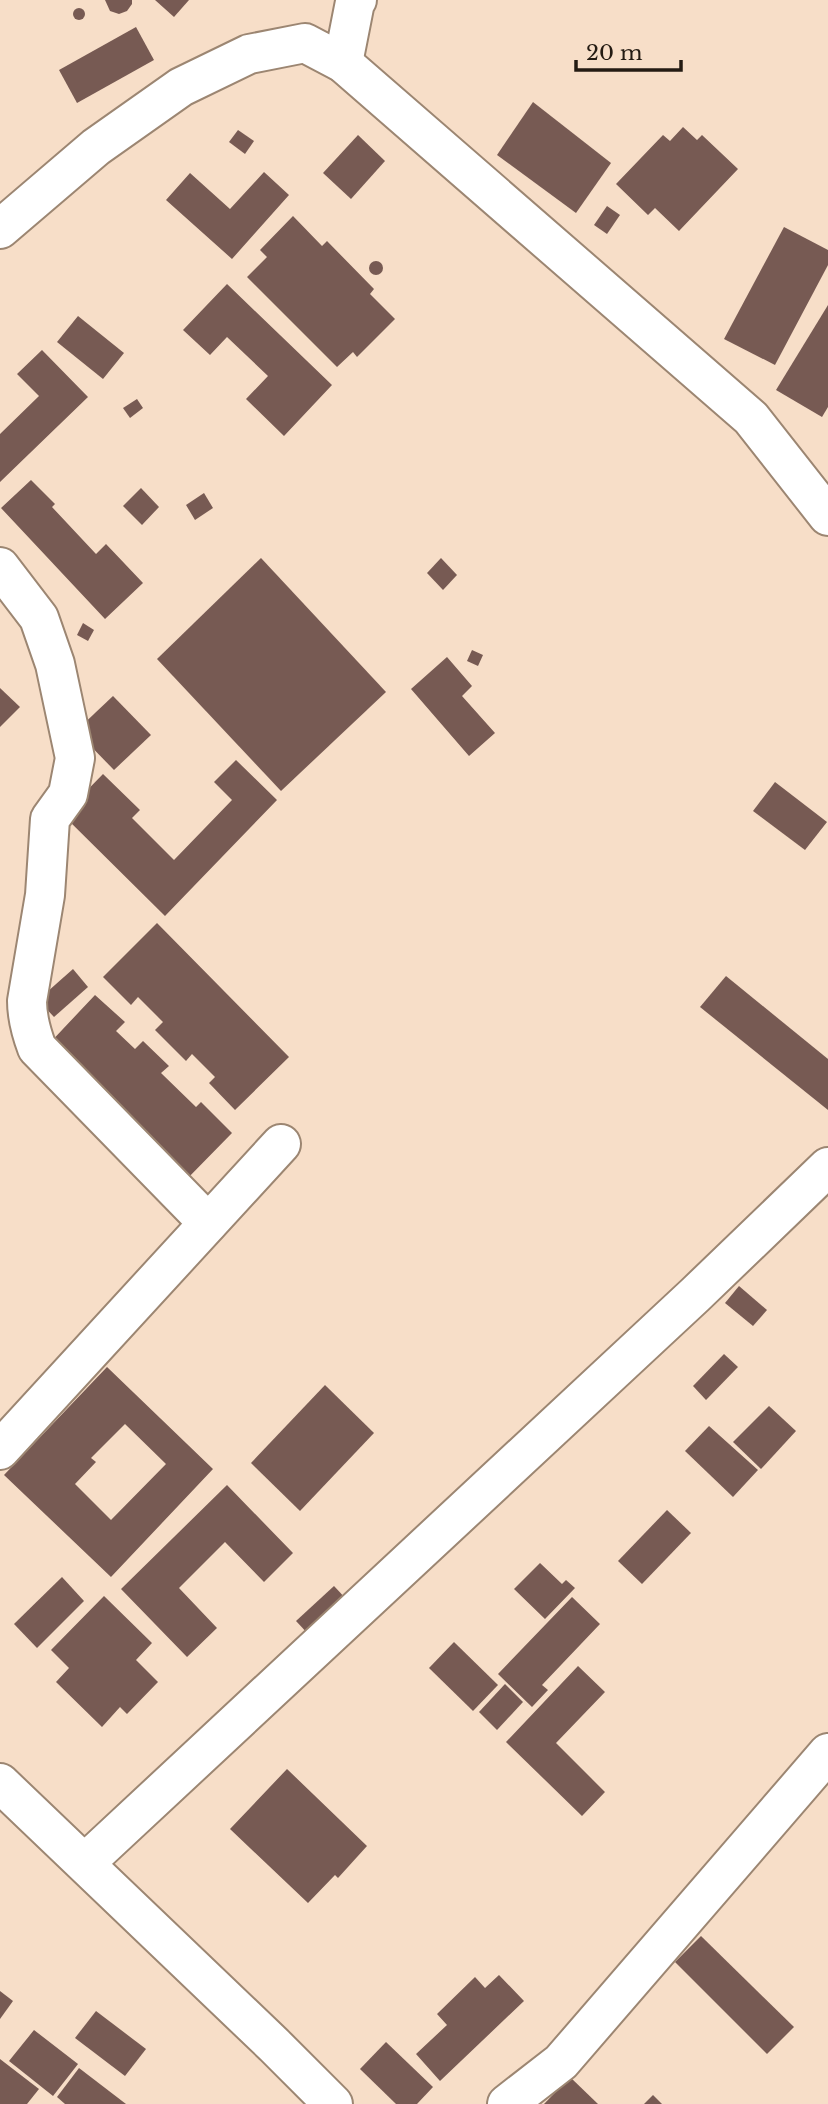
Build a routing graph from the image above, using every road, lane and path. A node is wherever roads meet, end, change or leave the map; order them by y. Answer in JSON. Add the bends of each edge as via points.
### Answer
{"nodes":[{"id":1,"x":357,"y":0,"type":"edge"},
{"id":2,"x":343,"y":63,"type":"junction"},
{"id":3,"x":0,"y":229,"type":"edge"},
{"id":4,"x":828,"y":516,"type":"edge"},
{"id":5,"x":0,"y":567,"type":"edge"},
{"id":6,"x":281,"y":1144,"type":"dead end"},
{"id":7,"x":828,"y":1167,"type":"edge"},
{"id":8,"x":208,"y":1223,"type":"junction"},
{"id":9,"x":0,"y":1450,"type":"edge"},
{"id":10,"x":828,"y":1752,"type":"edge"},
{"id":11,"x":0,"y":1783,"type":"edge"},
{"id":12,"x":85,"y":1863,"type":"junction"},
{"id":13,"x":333,"y":2104,"type":"edge"},
{"id":14,"x":507,"y":2104,"type":"edge"}],
"edges":[{"from":1,"to":2,"type":"street"},
{"from":2,"to":3,"type":"street","via":[[305,43],[248,54],[181,88],[117,132]]},
{"from":2,"to":4,"type":"street","via":[[751,418]]},
{"from":5,"to":8,"type":"street","via":[[39,618],[55,664],[75,758],[68,794],[50,819],[45,895],[27,1001],[31,1032],[37,1048]]},
{"from":6,"to":8,"type":"street"},
{"from":7,"to":12,"type":"street"},
{"from":8,"to":9,"type":"street"},
{"from":10,"to":14,"type":"street","via":[[561,2063]]},
{"from":11,"to":12,"type":"street"},
{"from":12,"to":13,"type":"street"}]}
